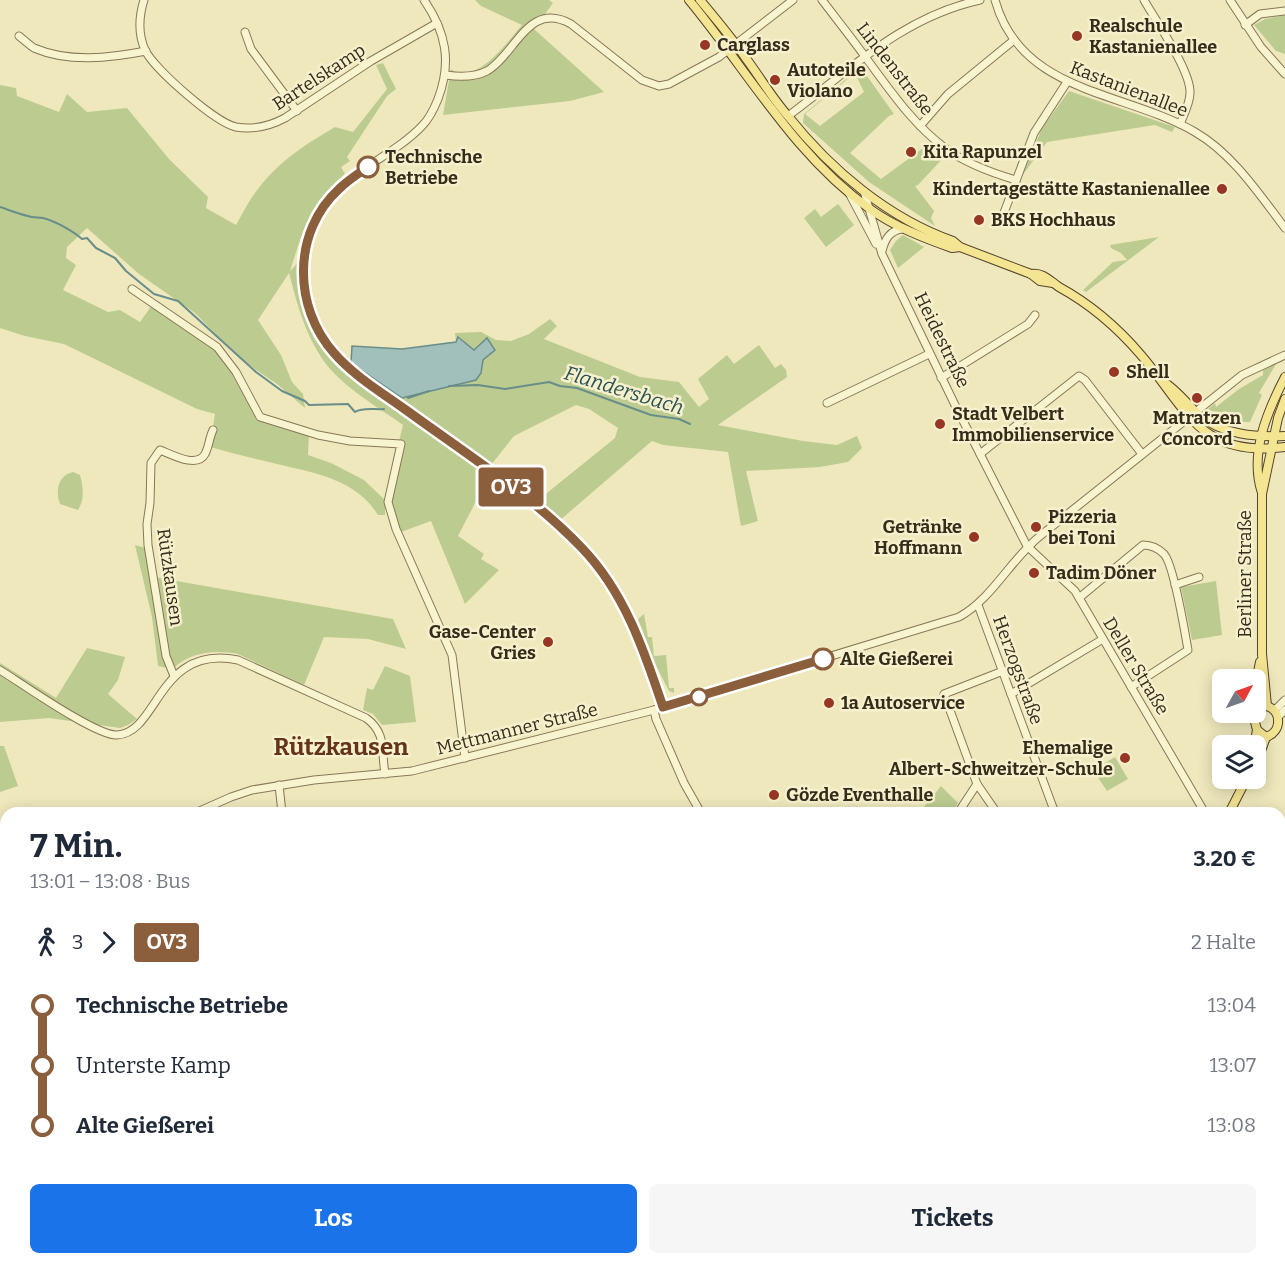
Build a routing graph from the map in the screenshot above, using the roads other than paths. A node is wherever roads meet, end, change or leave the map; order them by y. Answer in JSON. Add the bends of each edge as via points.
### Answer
{"nodes":[{"id":1,"x":144,"y":0,"type":"edge"},
{"id":2,"x":424,"y":0,"type":"edge"},
{"id":3,"x":689,"y":0,"type":"edge"},
{"id":4,"x":700,"y":0,"type":"edge"},
{"id":5,"x":793,"y":0,"type":"edge"},
{"id":6,"x":822,"y":0,"type":"edge"},
{"id":7,"x":980,"y":0,"type":"edge"},
{"id":8,"x":995,"y":0,"type":"edge"},
{"id":9,"x":1144,"y":0,"type":"edge"},
{"id":10,"x":1230,"y":0,"type":"edge"},
{"id":11,"x":1285,"y":10,"type":"edge"},
{"id":12,"x":437,"y":23,"type":"junction"},
{"id":13,"x":1245,"y":24,"type":"junction"},
{"id":14,"x":245,"y":32,"type":"dead end"},
{"id":15,"x":19,"y":36,"type":"dead end"},
{"id":16,"x":1014,"y":40,"type":"junction"},
{"id":17,"x":736,"y":44,"type":"junction"},
{"id":18,"x":728,"y":50,"type":"junction"},
{"id":19,"x":146,"y":51,"type":"junction"},
{"id":20,"x":864,"y":56,"type":"junction"},
{"id":21,"x":1285,"y":74,"type":"edge"},
{"id":22,"x":446,"y":75,"type":"junction"},
{"id":23,"x":1067,"y":82,"type":"junction"},
{"id":24,"x":297,"y":111,"type":"junction"},
{"id":25,"x":788,"y":116,"type":"junction"},
{"id":26,"x":1180,"y":124,"type":"junction"},
{"id":27,"x":920,"y":126,"type":"junction"},
{"id":28,"x":1016,"y":180,"type":"junction"},
{"id":29,"x":848,"y":191,"type":"junction"},
{"id":30,"x":864,"y":191,"type":"junction"},
{"id":31,"x":870,"y":209,"type":"junction"},
{"id":32,"x":1002,"y":218,"type":"dead end"},
{"id":33,"x":1285,"y":228,"type":"edge"},
{"id":34,"x":904,"y":230,"type":"junction"},
{"id":35,"x":960,"y":247,"type":"junction"},
{"id":36,"x":882,"y":254,"type":"junction"},
{"id":37,"x":132,"y":289,"type":"dead end"},
{"id":38,"x":1035,"y":315,"type":"dead end"},
{"id":39,"x":929,"y":354,"type":"junction"},
{"id":40,"x":1285,"y":355,"type":"edge"},
{"id":41,"x":1285,"y":377,"type":"edge"},
{"id":42,"x":941,"y":378,"type":"junction"},
{"id":43,"x":1285,"y":399,"type":"edge"},
{"id":44,"x":827,"y":403,"type":"dead end"},
{"id":45,"x":1192,"y":415,"type":"junction"},
{"id":46,"x":213,"y":430,"type":"dead end"},
{"id":47,"x":1262,"y":436,"type":"junction"},
{"id":48,"x":1285,"y":436,"type":"edge"},
{"id":49,"x":1273,"y":437,"type":"junction"},
{"id":50,"x":1285,"y":447,"type":"edge"},
{"id":51,"x":1258,"y":448,"type":"junction"},
{"id":52,"x":1271,"y":449,"type":"junction"},
{"id":53,"x":980,"y":454,"type":"junction"},
{"id":54,"x":1142,"y":454,"type":"junction"},
{"id":55,"x":1262,"y":494,"type":"junction"},
{"id":56,"x":1027,"y":546,"type":"junction"},
{"id":57,"x":1199,"y":577,"type":"dead end"},
{"id":58,"x":1175,"y":585,"type":"junction"},
{"id":59,"x":1079,"y":598,"type":"junction"},
{"id":60,"x":978,"y":605,"type":"junction"},
{"id":61,"x":1103,"y":639,"type":"junction"},
{"id":62,"x":1262,"y":654,"type":"junction"},
{"id":63,"x":1259,"y":669,"type":"edge"},
{"id":64,"x":0,"y":670,"type":"edge"},
{"id":65,"x":1003,"y":671,"type":"junction"},
{"id":66,"x":174,"y":676,"type":"junction"},
{"id":67,"x":1131,"y":687,"type":"junction"},
{"id":68,"x":1011,"y":694,"type":"junction"},
{"id":69,"x":1285,"y":700,"type":"edge"},
{"id":70,"x":663,"y":707,"type":"junction"},
{"id":71,"x":654,"y":710,"type":"junction"},
{"id":72,"x":1276,"y":711,"type":"edge"},
{"id":73,"x":1255,"y":723,"type":"edge"},
{"id":74,"x":1257,"y":730,"type":"junction"},
{"id":75,"x":1256,"y":735,"type":"edge"},
{"id":76,"x":1263,"y":735,"type":"edge"},
{"id":77,"x":1266,"y":737,"type":"edge"},
{"id":78,"x":465,"y":758,"type":"junction"},
{"id":79,"x":385,"y":774,"type":"junction"},
{"id":80,"x":977,"y":784,"type":"junction"},
{"id":81,"x":279,"y":785,"type":"junction"},
{"id":82,"x":1241,"y":789,"type":"edge"},
{"id":83,"x":208,"y":807,"type":"edge"},
{"id":84,"x":281,"y":807,"type":"edge"},
{"id":85,"x":698,"y":807,"type":"edge"},
{"id":86,"x":962,"y":807,"type":"edge"},
{"id":87,"x":993,"y":807,"type":"edge"},
{"id":88,"x":1053,"y":807,"type":"edge"},
{"id":89,"x":1201,"y":807,"type":"edge"},
{"id":90,"x":1232,"y":807,"type":"edge"}],
"edges":[{"from":1,"to":19,"type":"street","via":[[140,27]]},
{"from":2,"to":12,"type":"street"},
{"from":3,"to":18,"type":"main road"},
{"from":4,"to":17,"type":"main road"},
{"from":5,"to":17,"type":"street"},
{"from":6,"to":20,"type":"street","name":"Lindenstraße"},
{"from":7,"to":20,"type":"street","via":[[914,23]]},
{"from":8,"to":16,"type":"street","name":"Kastanienallee"},
{"from":9,"to":26,"type":"street","via":[[1190,85],[1189,101]]},
{"from":10,"to":13,"type":"street"},
{"from":11,"to":13,"type":"street","via":[[1260,14]]},
{"from":12,"to":22,"type":"street","via":[[446,56]]},
{"from":12,"to":24,"type":"street","name":"Bartelskamp"},
{"from":13,"to":21,"type":"street"},
{"from":14,"to":24,"type":"street","via":[[251,49]]},
{"from":15,"to":19,"type":"street","via":[[34,47],[79,57]]},
{"from":16,"to":23,"type":"street","name":"Kastanienallee"},
{"from":16,"to":27,"type":"street","via":[[959,84]]},
{"from":17,"to":18,"type":"street"},
{"from":17,"to":25,"type":"main road"},
{"from":18,"to":22,"type":"street","via":[[659,86],[632,73],[571,24],[553,16],[542,17],[525,29],[484,73]]},
{"from":18,"to":29,"type":"main road","via":[[765,102]]},
{"from":19,"to":24,"type":"street","name":"Bartelskamp","via":[[213,116],[235,126],[272,125]]},
{"from":20,"to":25,"type":"street"},
{"from":20,"to":27,"type":"street","name":"Lindenstraße"},
{"from":22,"to":70,"type":"street","via":[[423,125],[339,189],[320,213],[306,248],[303,268],[309,311],[323,338],[348,367],[528,500],[581,547],[611,584],[633,624]]},
{"from":23,"to":26,"type":"street","name":"Kastanienallee"},
{"from":23,"to":28,"type":"street","via":[[1034,133]]},
{"from":25,"to":30,"type":"main road"},
{"from":26,"to":33,"type":"street","name":"Kastanienallee","via":[[1232,162]]},
{"from":27,"to":28,"type":"street","name":"Lindenstraße","via":[[962,159]]},
{"from":28,"to":32,"type":"street"},
{"from":29,"to":31,"type":"main road"},
{"from":29,"to":36,"type":"street"},
{"from":30,"to":31,"type":"street","name":"Heidestraße"},
{"from":30,"to":35,"type":"main road","via":[[902,218]]},
{"from":31,"to":34,"type":"main road"},
{"from":31,"to":36,"type":"street","name":"Heidestraße"},
{"from":34,"to":35,"type":"main road","via":[[952,248]]},
{"from":34,"to":36,"type":"street","via":[[890,234]]},
{"from":35,"to":45,"type":"main road","via":[[1043,275],[1075,296],[1130,343],[1161,380],[1176,391]]},
{"from":36,"to":39,"type":"street","name":"Heidestraße"},
{"from":37,"to":78,"type":"street","via":[[217,347],[236,372],[260,417],[318,435],[401,444],[388,502],[396,529],[452,655]]},
{"from":38,"to":42,"type":"street","via":[[1028,324]]},
{"from":39,"to":42,"type":"street","name":"Heidestraße"},
{"from":39,"to":44,"type":"street"},
{"from":40,"to":45,"type":"street","name":"Mettmanner Straße","via":[[1242,375]]},
{"from":41,"to":47,"type":"main road","name":"Berliner Straße"},
{"from":42,"to":53,"type":"street","name":"Heidestraße"},
{"from":43,"to":49,"type":"main road","name":"Berliner Straße"},
{"from":45,"to":47,"type":"main road","via":[[1223,429]]},
{"from":45,"to":51,"type":"main road","via":[[1200,429],[1220,441]]},
{"from":45,"to":54,"type":"street","name":"Mettmanner Straße"},
{"from":46,"to":66,"type":"street","name":"Rützkausen","via":[[205,456],[200,459],[160,450],[151,463],[148,545],[166,656]]},
{"from":47,"to":49,"type":"main road"},
{"from":47,"to":51,"type":"main road","name":"Berliner Straße"},
{"from":48,"to":49,"type":"main road"},
{"from":49,"to":52,"type":"main road","name":"Berliner Straße"},
{"from":50,"to":52,"type":"main road"},
{"from":51,"to":52,"type":"main road"},
{"from":51,"to":55,"type":"main road","name":"Berliner Straße","via":[[1257,478]]},
{"from":52,"to":55,"type":"main road","name":"Berliner Straße"},
{"from":53,"to":54,"type":"street","via":[[1079,376]]},
{"from":53,"to":56,"type":"street","name":"Heidestraße"},
{"from":54,"to":56,"type":"street","name":"Mettmanner Straße"},
{"from":55,"to":62,"type":"main road","name":"Berliner Straße"},
{"from":56,"to":59,"type":"street","name":"Deller Straße"},
{"from":56,"to":60,"type":"street","name":"Mettmanner Straße"},
{"from":57,"to":58,"type":"street"},
{"from":58,"to":59,"type":"street","via":[[1165,555],[1151,545],[1143,545]]},
{"from":58,"to":67,"type":"street","via":[[1188,650]]},
{"from":59,"to":61,"type":"street","name":"Deller Straße"},
{"from":60,"to":65,"type":"street","name":"Herzogstraße"},
{"from":60,"to":70,"type":"street","name":"Mettmanner Straße","via":[[959,617]]},
{"from":61,"to":67,"type":"street","name":"Deller Straße"},
{"from":61,"to":68,"type":"street"},
{"from":62,"to":63,"type":"main road","name":"Berliner Straße"},
{"from":62,"to":72,"type":"main road","name":"Berliner Straße"},
{"from":64,"to":66,"type":"street","via":[[59,708],[116,735],[140,722]]},
{"from":65,"to":68,"type":"street","name":"Herzogstraße"},
{"from":65,"to":80,"type":"street","via":[[944,694]]},
{"from":66,"to":79,"type":"street","via":[[209,658],[238,660],[366,718],[381,735]]},
{"from":67,"to":89,"type":"street","name":"Deller Straße"},
{"from":68,"to":88,"type":"street","name":"Herzogstraße"},
{"from":69,"to":72,"type":"street"},
{"from":70,"to":71,"type":"street","name":"Mettmanner Straße"},
{"from":71,"to":78,"type":"street","name":"Mettmanner Straße"},
{"from":71,"to":85,"type":"street"},
{"from":72,"to":77,"type":"main road","via":[[1277,729]]},
{"from":73,"to":74,"type":"main road"},
{"from":74,"to":75,"type":"main road"},
{"from":74,"to":76,"type":"main road"},
{"from":78,"to":79,"type":"street","name":"Mettmanner Straße"},
{"from":79,"to":81,"type":"street","name":"Mettmanner Straße"},
{"from":80,"to":86,"type":"street"},
{"from":80,"to":87,"type":"street"},
{"from":81,"to":83,"type":"street","name":"Mettmanner Straße","via":[[231,796]]},
{"from":81,"to":84,"type":"street"},
{"from":82,"to":90,"type":"main road"}]}
